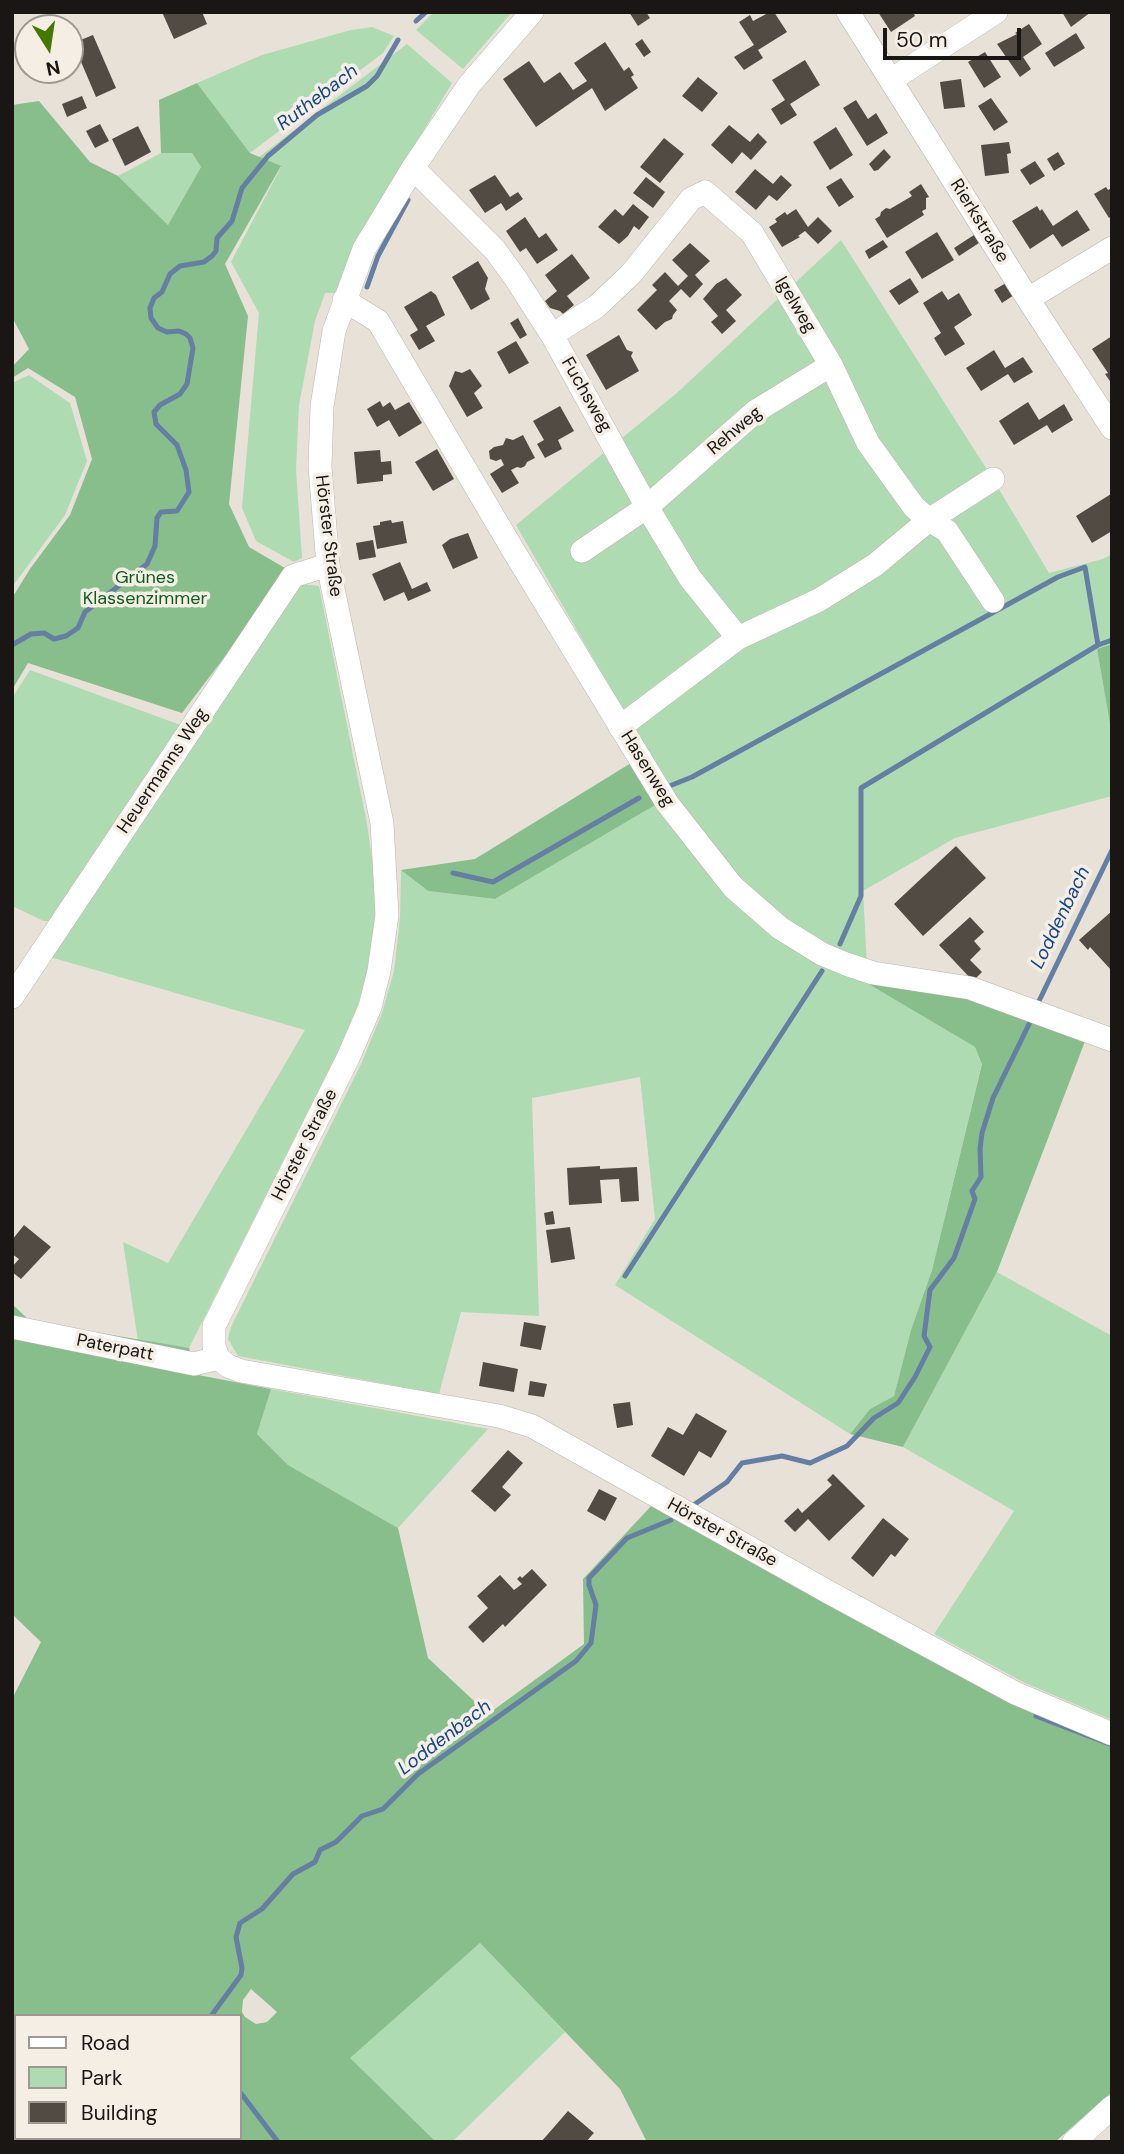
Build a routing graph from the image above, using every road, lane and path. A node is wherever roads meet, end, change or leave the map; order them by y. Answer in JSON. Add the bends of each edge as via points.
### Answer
{"nodes":[{"id":1,"x":532,"y":12,"type":"edge"},
{"id":2,"x":848,"y":12,"type":"edge"},
{"id":3,"x":996,"y":12,"type":"edge"},
{"id":4,"x":891,"y":80,"type":"junction"},
{"id":5,"x":413,"y":167,"type":"junction"},
{"id":6,"x":1112,"y":248,"type":"edge"},
{"id":7,"x":1028,"y":299,"type":"junction"},
{"id":8,"x":344,"y":300,"type":"junction"},
{"id":9,"x":552,"y":335,"type":"junction"},
{"id":10,"x":831,"y":365,"type":"junction"},
{"id":11,"x":1112,"y":428,"type":"edge"},
{"id":12,"x":993,"y":479,"type":"dead end"},
{"id":13,"x":647,"y":507,"type":"junction"},
{"id":14,"x":929,"y":520,"type":"junction"},
{"id":15,"x":582,"y":551,"type":"dead end"},
{"id":16,"x":328,"y":565,"type":"junction"},
{"id":17,"x":993,"y":601,"type":"dead end"},
{"id":18,"x":738,"y":638,"type":"junction"},
{"id":19,"x":620,"y":727,"type":"junction"},
{"id":20,"x":12,"y":997,"type":"edge"},
{"id":21,"x":1112,"y":1040,"type":"edge"},
{"id":22,"x":12,"y":1327,"type":"edge"},
{"id":23,"x":218,"y":1358,"type":"junction"},
{"id":24,"x":1112,"y":1734,"type":"edge"},
{"id":25,"x":1112,"y":2107,"type":"edge"},
{"id":26,"x":1074,"y":2142,"type":"edge"}],
"edges":[{"from":1,"to":5,"type":"street","name":"Hörster Straße","via":[[469,85]]},
{"from":2,"to":4,"type":"street","name":"Rierkstraße"},
{"from":3,"to":4,"type":"street"},
{"from":4,"to":7,"type":"street","name":"Rierkstraße"},
{"from":5,"to":8,"type":"street","name":"Hörster Straße","via":[[364,249]]},
{"from":5,"to":9,"type":"street","name":"Fuchsweg","via":[[495,250]]},
{"from":6,"to":7,"type":"street"},
{"from":7,"to":11,"type":"street","name":"Rierkstraße"},
{"from":8,"to":16,"type":"street","name":"Hörster Straße","via":[[322,406],[320,467]]},
{"from":8,"to":19,"type":"street","name":"Hasenweg","via":[[378,321]]},
{"from":9,"to":10,"type":"street","name":"Igelweg","via":[[631,274],[691,200],[705,192],[752,233]]},
{"from":9,"to":13,"type":"street","name":"Fuchsweg"},
{"from":10,"to":13,"type":"street","name":"Rehweg","via":[[756,411]]},
{"from":10,"to":14,"type":"street","name":"Igelweg","via":[[869,443],[914,507]]},
{"from":12,"to":14,"type":"street"},
{"from":13,"to":15,"type":"street","name":"Rehweg"},
{"from":13,"to":18,"type":"street","name":"Fuchsweg","via":[[690,578]]},
{"from":14,"to":17,"type":"street","name":"Igelweg","via":[[947,531]]},
{"from":14,"to":18,"type":"street","via":[[875,565],[819,600]]},
{"from":16,"to":20,"type":"street","name":"Heuermanns Weg","via":[[293,576]]},
{"from":16,"to":23,"type":"street","name":"Hörster Straße","via":[[382,823],[387,915],[370,1007],[214,1326]]},
{"from":18,"to":19,"type":"street"},
{"from":19,"to":21,"type":"street","name":"Hasenweg","via":[[688,832],[733,887],[780,928],[846,964],[873,973],[970,988]]},
{"from":22,"to":23,"type":"street","name":"Paterpatt","via":[[194,1364]]},
{"from":23,"to":24,"type":"street","name":"Hörster Straße","via":[[241,1371],[499,1416],[532,1426],[1015,1693]]},
{"from":25,"to":26,"type":"street"}]}
